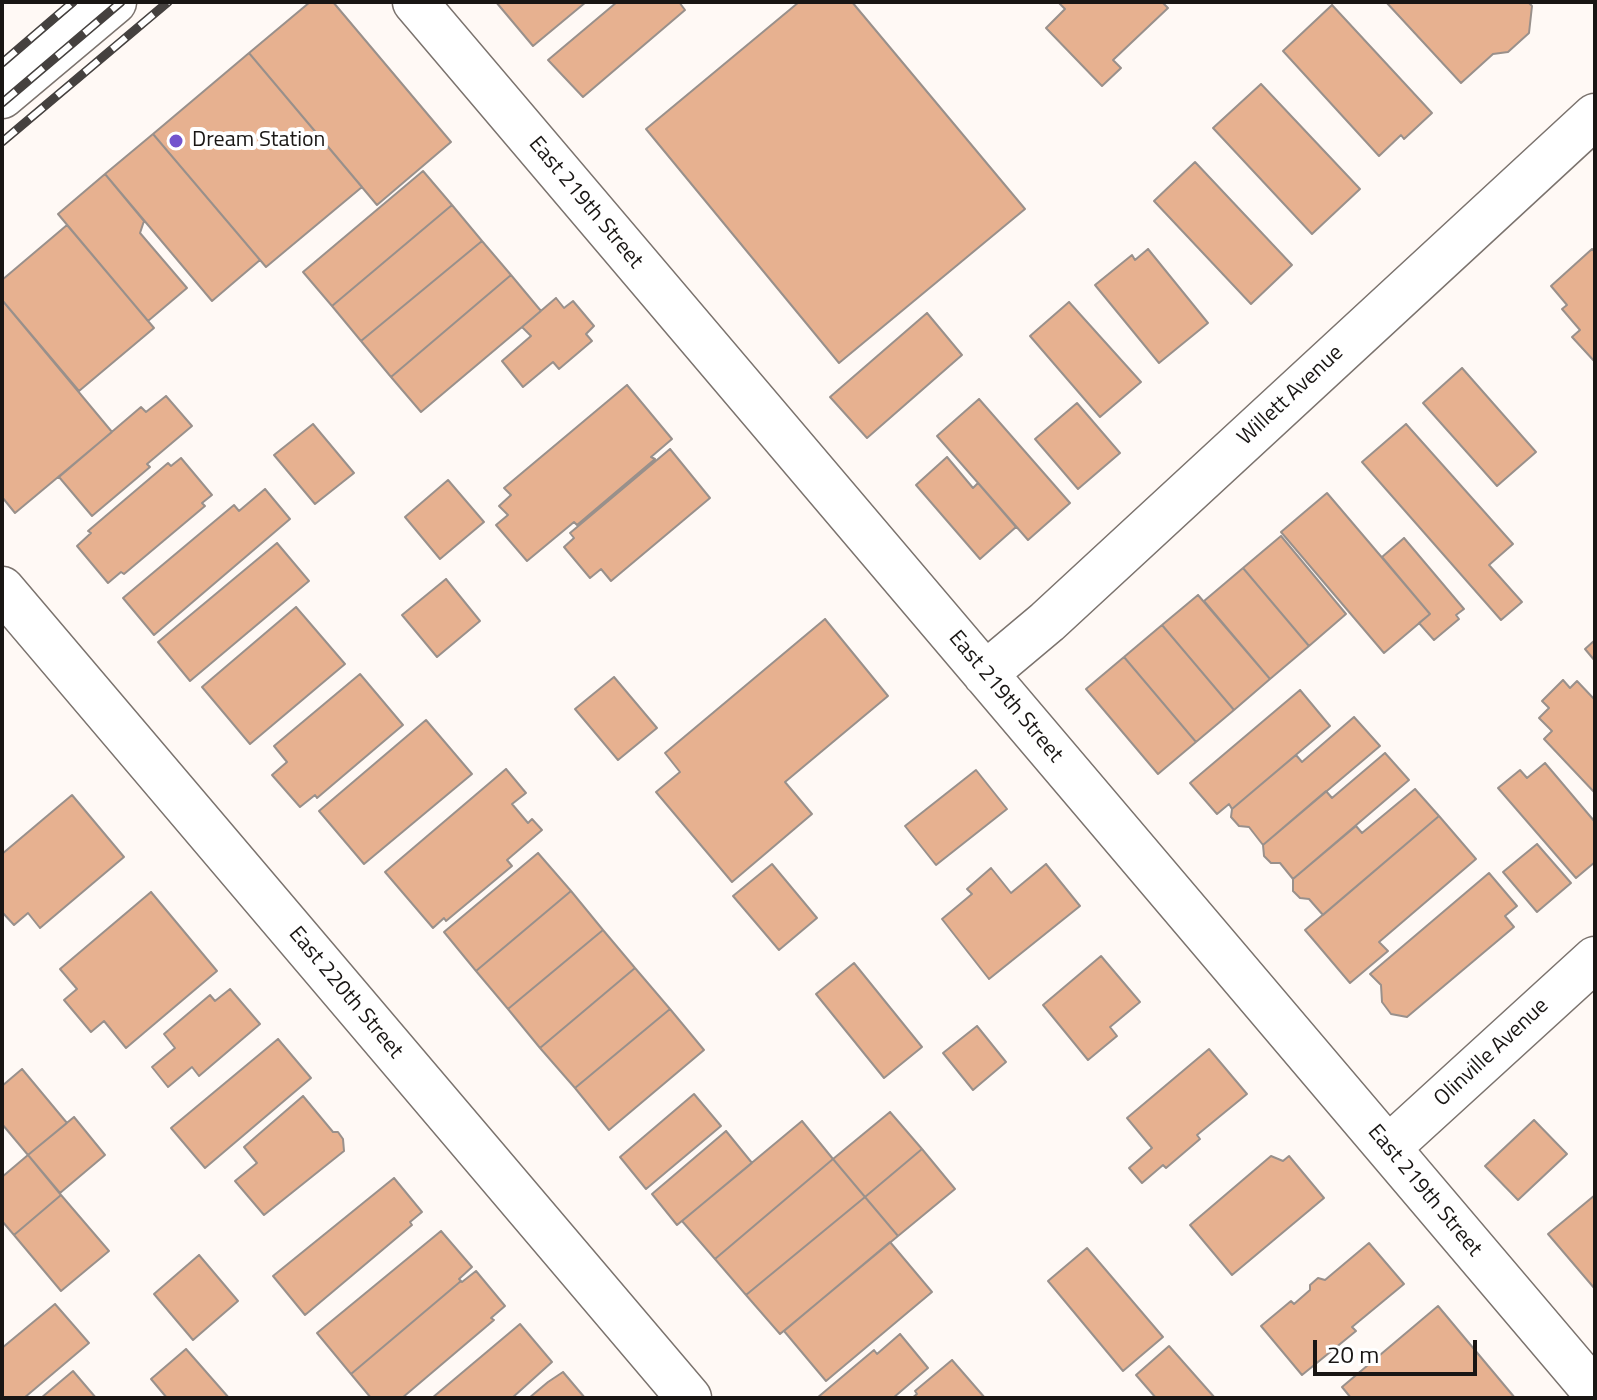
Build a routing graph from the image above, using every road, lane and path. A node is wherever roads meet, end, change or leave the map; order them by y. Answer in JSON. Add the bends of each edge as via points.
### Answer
{"nodes":[{"id":1,"x":114,"y":2,"type":"edge"},
{"id":2,"x":415,"y":2,"type":"edge"},
{"id":3,"x":2,"y":96,"type":"edge"},
{"id":4,"x":1595,"y":116,"type":"edge"},
{"id":5,"x":2,"y":589,"type":"edge"},
{"id":6,"x":985,"y":674,"type":"junction"},
{"id":7,"x":1595,"y":959,"type":"edge"},
{"id":8,"x":1388,"y":1148,"type":"junction"},
{"id":9,"x":1595,"y":1392,"type":"edge"},
{"id":10,"x":689,"y":1398,"type":"edge"}],
"edges":[{"from":1,"to":3,"type":"street"},
{"from":2,"to":6,"type":"street","name":"East 219th Street"},
{"from":4,"to":6,"type":"street","name":"Willett Avenue"},
{"from":5,"to":10,"type":"street","name":"East 220th Street"},
{"from":6,"to":8,"type":"street","name":"East 219th Street"},
{"from":7,"to":8,"type":"street","name":"Olinville Avenue"},
{"from":8,"to":9,"type":"street","name":"East 219th Street"}]}
